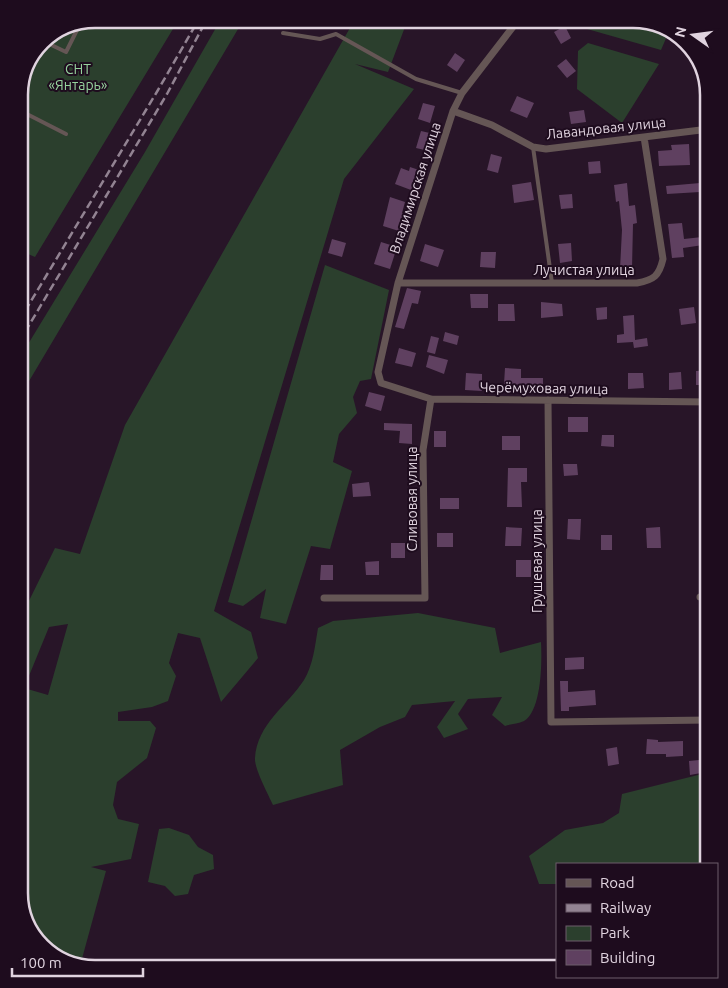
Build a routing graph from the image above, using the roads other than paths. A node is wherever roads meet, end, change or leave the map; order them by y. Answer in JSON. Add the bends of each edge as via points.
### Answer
{"nodes":[{"id":1,"x":512,"y":28,"type":"edge"},
{"id":2,"x":77,"y":31,"type":"edge"},
{"id":3,"x":283,"y":33,"type":"dead end"},
{"id":4,"x":50,"y":44,"type":"edge"},
{"id":5,"x":462,"y":93,"type":"junction"},
{"id":6,"x":453,"y":111,"type":"junction"},
{"id":7,"x":28,"y":115,"type":"edge"},
{"id":8,"x":700,"y":129,"type":"edge"},
{"id":9,"x":66,"y":134,"type":"dead end"},
{"id":10,"x":644,"y":136,"type":"junction"},
{"id":11,"x":533,"y":147,"type":"junction"},
{"id":12,"x":398,"y":283,"type":"junction"},
{"id":13,"x":552,"y":283,"type":"junction"},
{"id":14,"x":381,"y":383,"type":"joint"},
{"id":15,"x":431,"y":399,"type":"junction"},
{"id":16,"x":548,"y":400,"type":"junction"},
{"id":17,"x":700,"y":402,"type":"edge"},
{"id":18,"x":324,"y":598,"type":"dead end"},
{"id":19,"x":700,"y":720,"type":"edge"}],
"edges":[{"from":1,"to":5,"type":"street","name":"Владимирская улица"},
{"from":2,"to":4,"type":"lane","via":[[66,52]]},
{"from":3,"to":5,"type":"lane","via":[[320,39],[336,34],[416,79]]},
{"from":5,"to":6,"type":"street","name":"Владимирская улица"},
{"from":6,"to":11,"type":"street","name":"Лавандовая улица"},
{"from":6,"to":12,"type":"street","name":"Владимирская улица"},
{"from":7,"to":9,"type":"lane"},
{"from":8,"to":10,"type":"street","name":"Лавандовая улица"},
{"from":10,"to":11,"type":"street","name":"Лавандовая улица","via":[[546,149]]},
{"from":10,"to":13,"type":"street","name":"Лучистая улица","via":[[663,259],[660,273],[651,280],[638,283]]},
{"from":11,"to":13,"type":"lane"},
{"from":12,"to":13,"type":"street","name":"Лучистая улица"},
{"from":12,"to":14,"type":"street","name":"Владимирская улица","via":[[378,372]]},
{"from":14,"to":15,"type":"street","name":"Черёмуховая улица"},
{"from":15,"to":16,"type":"street","name":"Черёмуховая улица"},
{"from":15,"to":18,"type":"street","name":"Сливовая улица","via":[[423,450],[425,598]]},
{"from":16,"to":17,"type":"street","name":"Черёмуховая улица"},
{"from":16,"to":19,"type":"street","name":"Грушевая улица","via":[[550,722]]}]}
